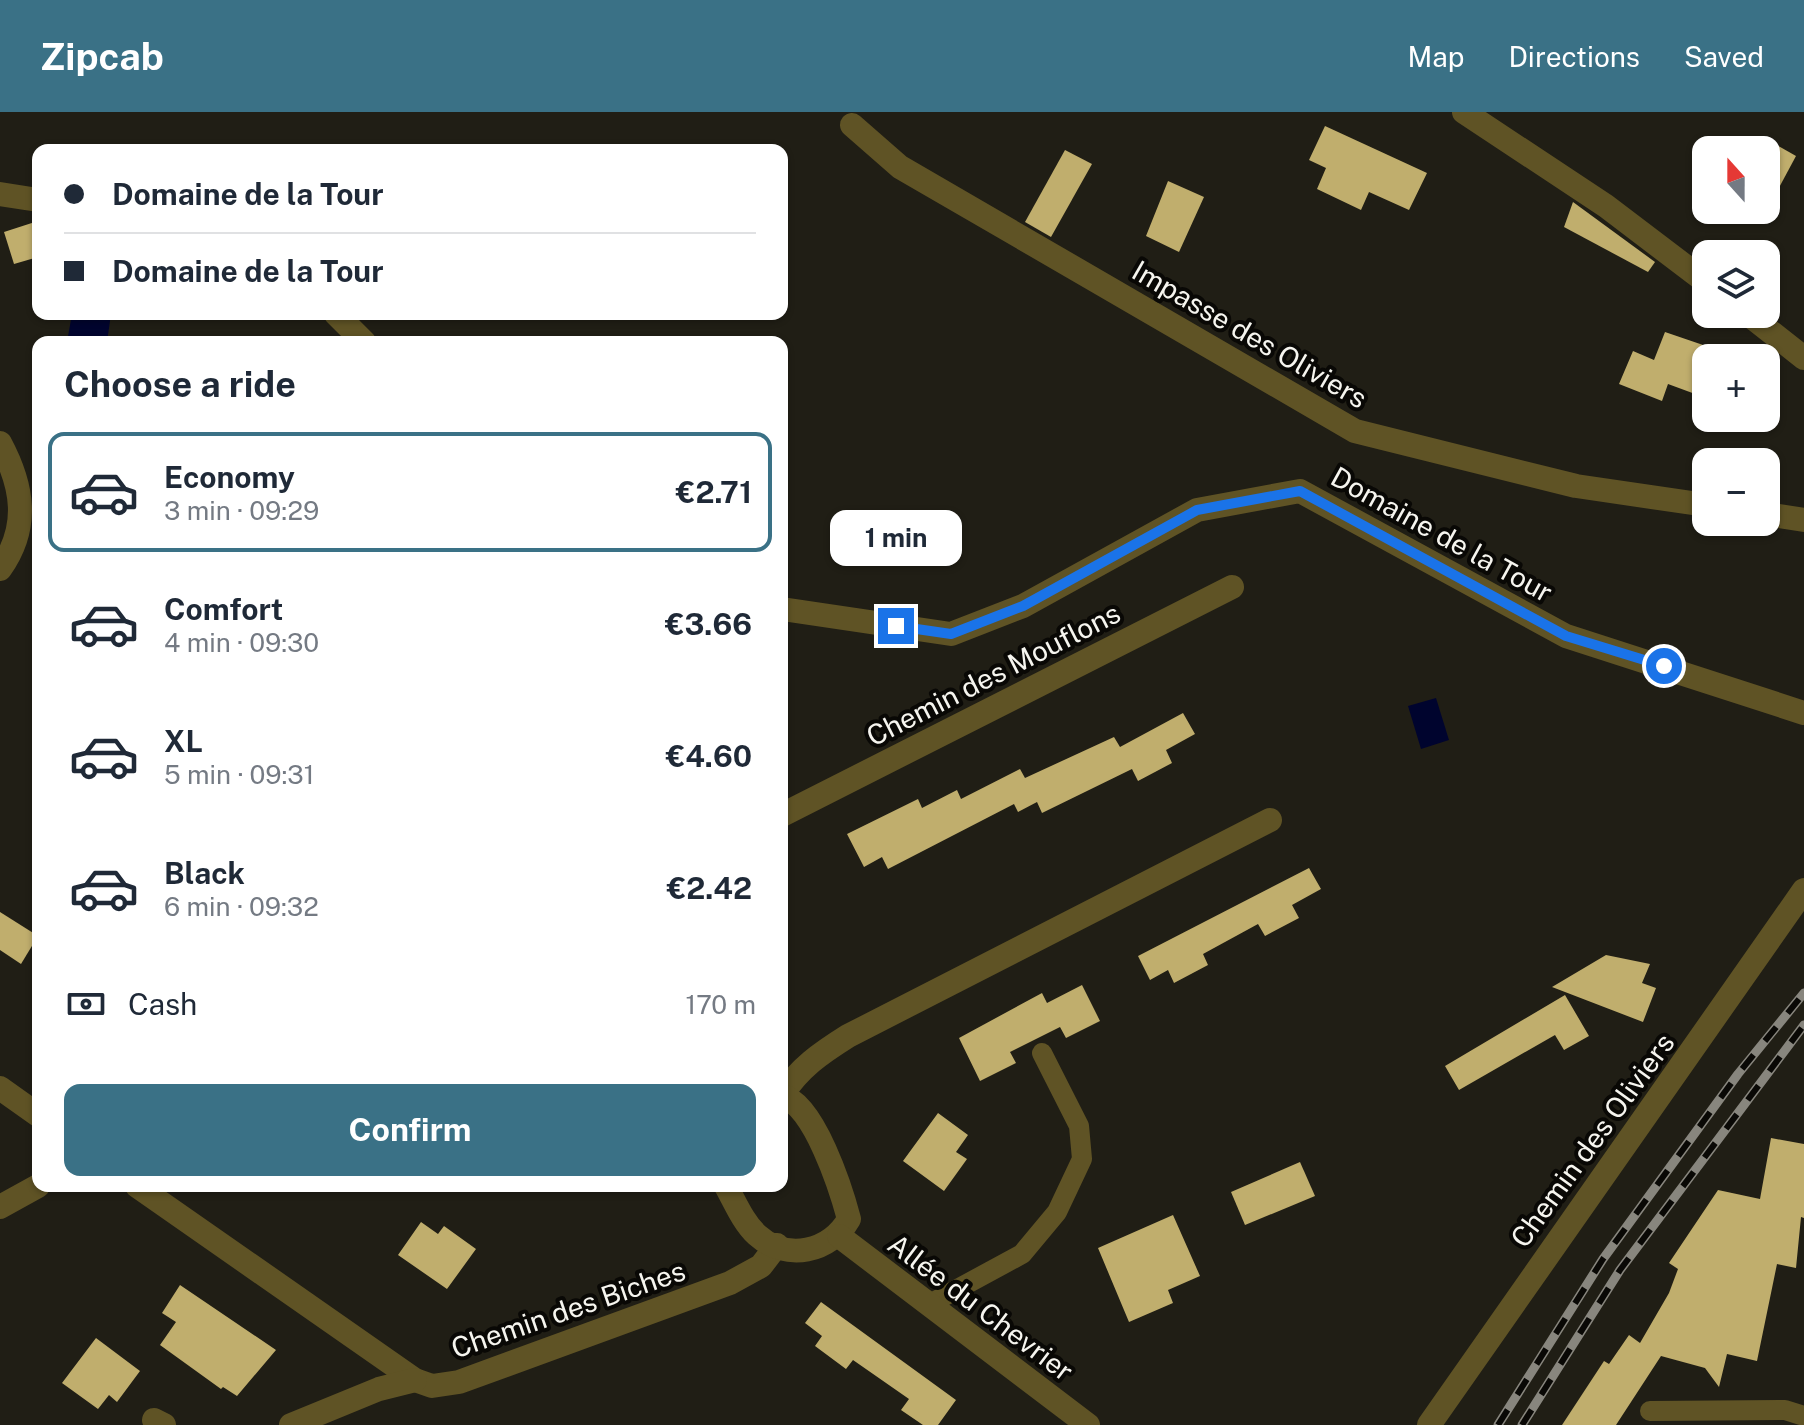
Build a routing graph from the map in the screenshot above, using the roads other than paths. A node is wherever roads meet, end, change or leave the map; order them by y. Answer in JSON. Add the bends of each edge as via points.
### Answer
{"nodes":[{"id":1,"x":1464,"y":112,"type":"edge"},
{"id":2,"x":852,"y":125,"type":"dead end"},
{"id":3,"x":0,"y":194,"type":"edge"},
{"id":4,"x":32,"y":199,"type":"edge"},
{"id":5,"x":1692,"y":271,"type":"edge"},
{"id":6,"x":342,"y":320,"type":"edge"},
{"id":7,"x":1766,"y":328,"type":"edge"},
{"id":8,"x":358,"y":336,"type":"edge"},
{"id":9,"x":1804,"y":358,"type":"edge"},
{"id":10,"x":0,"y":443,"type":"edge"},
{"id":11,"x":1692,"y":503,"type":"edge"},
{"id":12,"x":1780,"y":516,"type":"edge"},
{"id":13,"x":1804,"y":520,"type":"edge"},
{"id":14,"x":0,"y":569,"type":"edge"},
{"id":15,"x":1232,"y":587,"type":"dead end"},
{"id":16,"x":788,"y":610,"type":"edge"},
{"id":17,"x":1804,"y":713,"type":"edge"},
{"id":18,"x":788,"y":812,"type":"edge"},
{"id":19,"x":1270,"y":820,"type":"dead end"},
{"id":20,"x":1804,"y":890,"type":"edge"},
{"id":21,"x":1042,"y":1053,"type":"dead end"},
{"id":22,"x":788,"y":1085,"type":"edge"},
{"id":23,"x":0,"y":1088,"type":"edge"},
{"id":24,"x":788,"y":1098,"type":"edge"},
{"id":25,"x":32,"y":1111,"type":"edge"},
{"id":26,"x":32,"y":1189,"type":"edge"},
{"id":27,"x":146,"y":1192,"type":"edge"},
{"id":28,"x":730,"y":1192,"type":"edge"},
{"id":29,"x":0,"y":1207,"type":"edge"},
{"id":30,"x":839,"y":1236,"type":"junction"},
{"id":31,"x":777,"y":1245,"type":"junction"},
{"id":32,"x":928,"y":1305,"type":"junction"},
{"id":33,"x":415,"y":1380,"type":"junction"},
{"id":34,"x":1650,"y":1411,"type":"dead end"},
{"id":35,"x":1804,"y":1416,"type":"edge"},
{"id":36,"x":291,"y":1425,"type":"edge"},
{"id":37,"x":1088,"y":1425,"type":"edge"},
{"id":38,"x":1429,"y":1425,"type":"edge"}],
"edges":[{"from":1,"to":5,"type":"street","via":[[1606,206]]},
{"from":2,"to":11,"type":"street","name":"Impasse des Oliviers","via":[[900,167],[1355,431],[1576,486]]},
{"from":3,"to":4,"type":"street"},
{"from":6,"to":8,"type":"street"},
{"from":7,"to":9,"type":"street"},
{"from":10,"to":14,"type":"street","via":[[23,508],[19,535]]},
{"from":12,"to":13,"type":"street"},
{"from":15,"to":18,"type":"street","name":"Chemin des Mouflons"},
{"from":16,"to":17,"type":"street","name":"Domaine de la Tour","via":[[951,634],[1023,606],[1197,510],[1300,491],[1566,636]]},
{"from":19,"to":22,"type":"street","via":[[848,1036],[816,1056]]},
{"from":20,"to":38,"type":"street","name":"Chemin des Oliviers"},
{"from":21,"to":32,"type":"lane","via":[[1079,1126],[1082,1159],[1057,1212],[1022,1254]]},
{"from":23,"to":25,"type":"street"},
{"from":24,"to":30,"type":"street","via":[[809,1119],[842,1191],[849,1219]]},
{"from":26,"to":29,"type":"street"},
{"from":27,"to":33,"type":"street"},
{"from":28,"to":31,"type":"street","via":[[759,1237]]},
{"from":30,"to":31,"type":"street","via":[[816,1249]]},
{"from":30,"to":32,"type":"street","name":"Allée du Chevrier"},
{"from":31,"to":33,"type":"street","name":"Chemin des Biches","via":[[761,1266],[670,1306],[459,1382],[432,1386]]},
{"from":32,"to":37,"type":"street","name":"Allée du Chevrier"},
{"from":33,"to":36,"type":"street"},
{"from":34,"to":35,"type":"lane","via":[[1785,1410]]}]}
